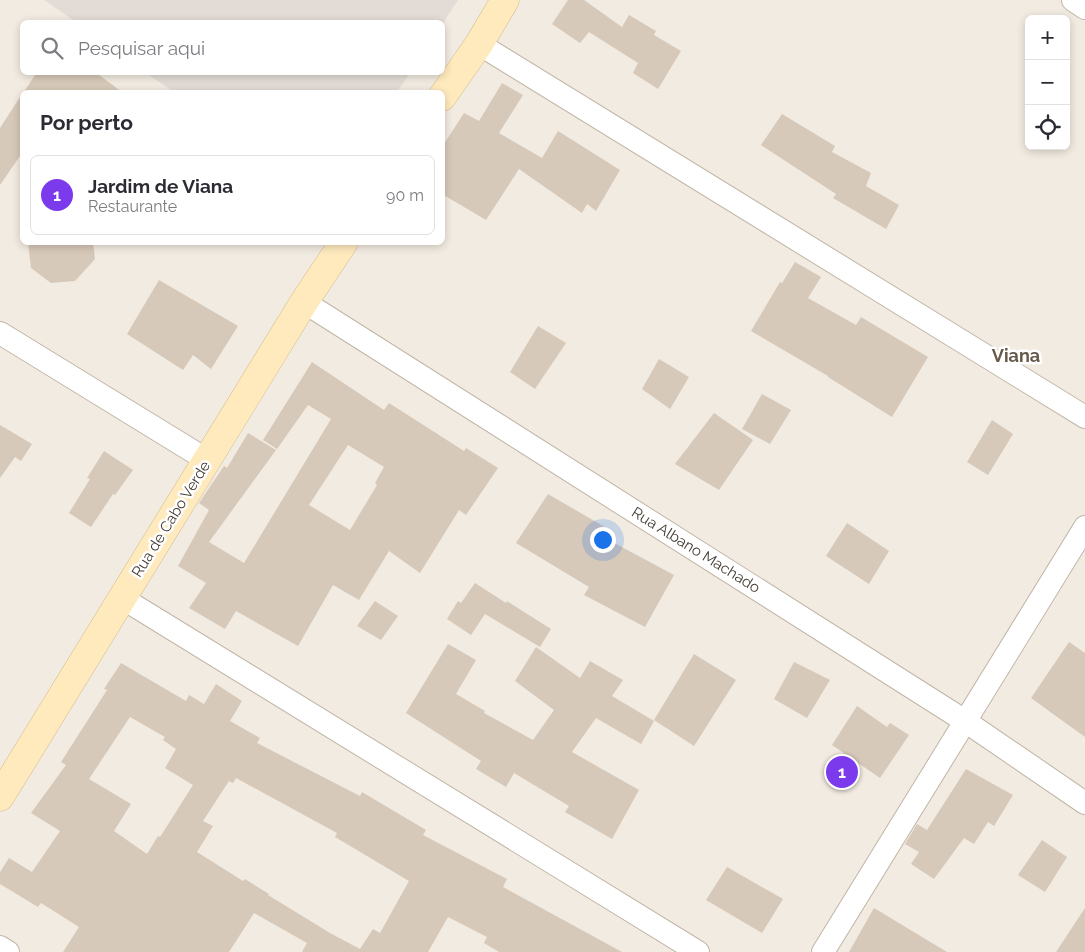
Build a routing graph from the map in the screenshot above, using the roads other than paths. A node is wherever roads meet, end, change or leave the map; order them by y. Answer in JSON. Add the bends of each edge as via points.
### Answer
{"nodes":[{"id":1,"x":505,"y":0,"type":"edge"},
{"id":2,"x":1073,"y":0,"type":"edge"},
{"id":3,"x":1085,"y":8,"type":"edge"},
{"id":4,"x":478,"y":44,"type":"junction"},
{"id":5,"x":445,"y":93,"type":"edge"},
{"id":6,"x":342,"y":245,"type":"edge"},
{"id":7,"x":304,"y":302,"type":"junction"},
{"id":8,"x":0,"y":332,"type":"edge"},
{"id":9,"x":1085,"y":417,"type":"edge"},
{"id":10,"x":207,"y":460,"type":"junction"},
{"id":11,"x":1085,"y":527,"type":"edge"},
{"id":12,"x":122,"y":598,"type":"junction"},
{"id":13,"x":965,"y":721,"type":"junction"},
{"id":14,"x":0,"y":797,"type":"edge"},
{"id":15,"x":1085,"y":804,"type":"edge"},
{"id":16,"x":0,"y":947,"type":"edge"},
{"id":17,"x":8,"y":952,"type":"edge"},
{"id":18,"x":698,"y":952,"type":"edge"},
{"id":19,"x":823,"y":952,"type":"edge"}],
"edges":[{"from":1,"to":4,"type":"main road"},
{"from":2,"to":3,"type":"street"},
{"from":4,"to":5,"type":"main road"},
{"from":4,"to":9,"type":"street"},
{"from":6,"to":7,"type":"main road","name":"Rua de Cabo Verde"},
{"from":7,"to":10,"type":"main road","name":"Rua de Cabo Verde"},
{"from":7,"to":13,"type":"street","name":"Rua Albano Machado"},
{"from":8,"to":10,"type":"street"},
{"from":10,"to":12,"type":"main road","name":"Rua de Cabo Verde"},
{"from":11,"to":13,"type":"street"},
{"from":12,"to":14,"type":"main road","name":"Rua de Cabo Verde"},
{"from":12,"to":18,"type":"street"},
{"from":13,"to":15,"type":"street","name":"Rua Albano Machado"},
{"from":13,"to":19,"type":"street"},
{"from":16,"to":17,"type":"street"}]}
